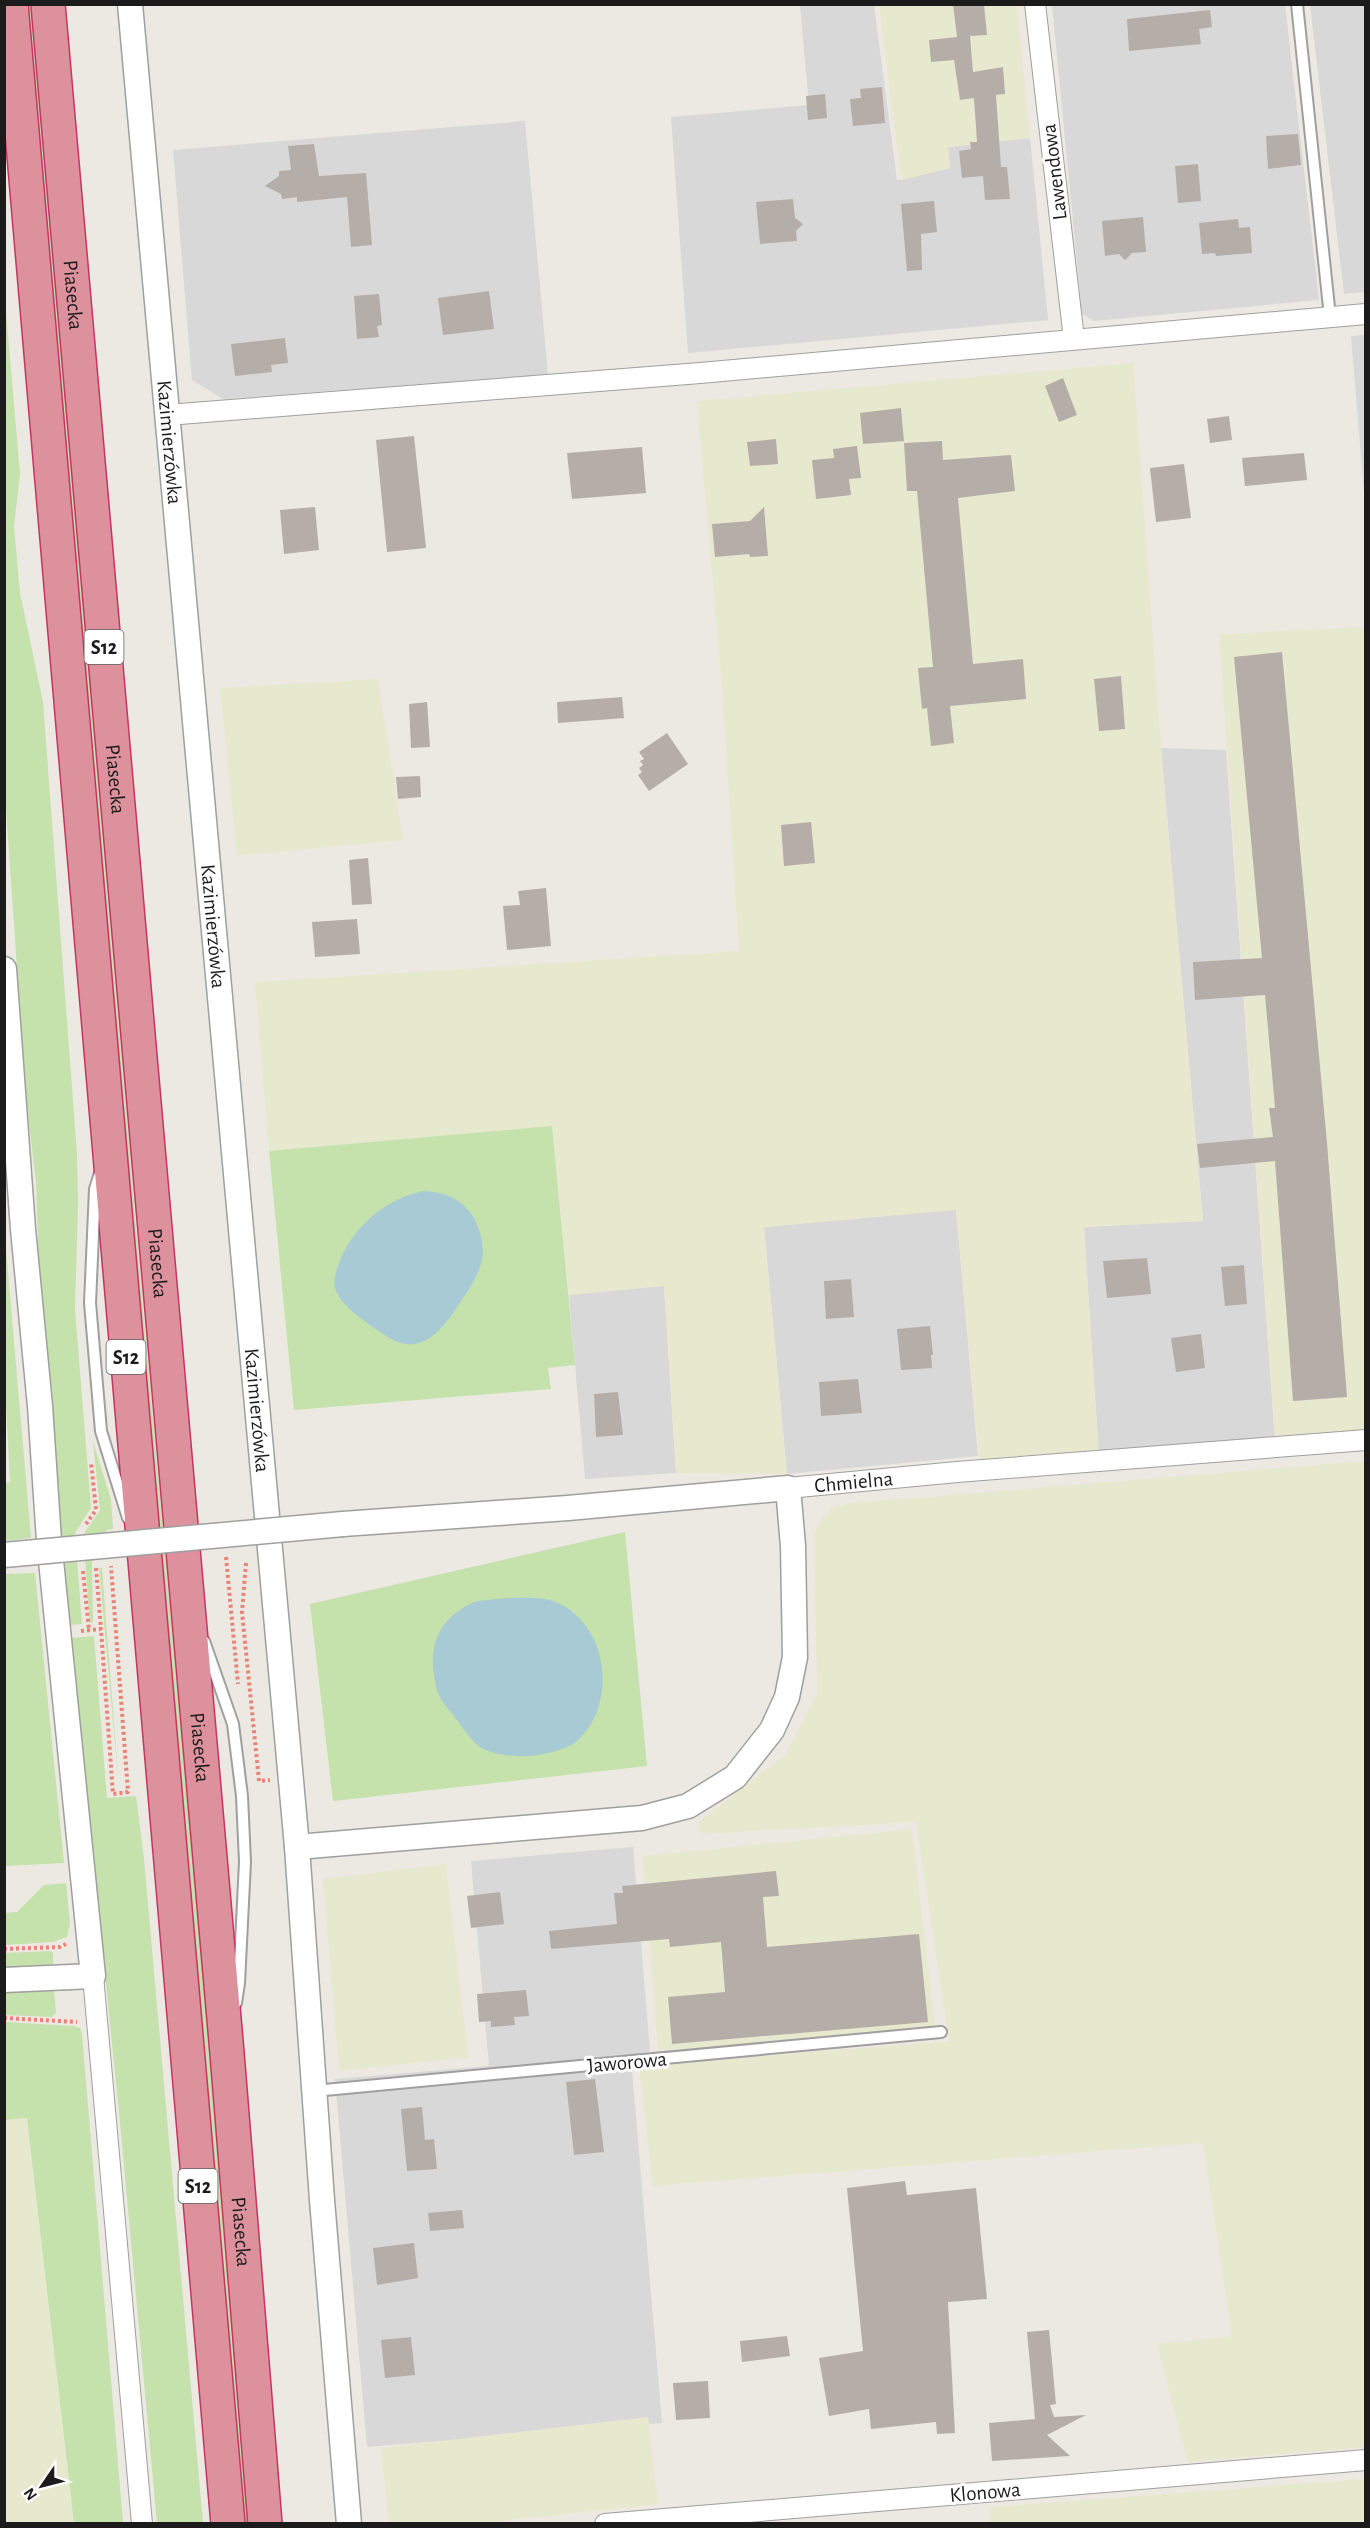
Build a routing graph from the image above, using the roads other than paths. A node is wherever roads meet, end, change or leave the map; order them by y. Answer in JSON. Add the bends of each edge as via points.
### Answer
{"nodes":[{"id":1,"x":11,"y":4,"type":"edge"},
{"id":2,"x":48,"y":4,"type":"edge"},
{"id":3,"x":130,"y":4,"type":"edge"},
{"id":4,"x":1035,"y":4,"type":"edge"},
{"id":5,"x":1297,"y":4,"type":"edge"},
{"id":6,"x":1365,"y":314,"type":"edge"},
{"id":7,"x":1330,"y":316,"type":"junction"},
{"id":8,"x":1074,"y":339,"type":"junction"},
{"id":9,"x":167,"y":415,"type":"junction"},
{"id":10,"x":4,"y":969,"type":"edge"},
{"id":11,"x":1365,"y":1440,"type":"edge"},
{"id":12,"x":788,"y":1488,"type":"junction"},
{"id":13,"x":4,"y":1556,"type":"edge"},
{"id":14,"x":297,"y":1847,"type":"junction"},
{"id":15,"x":93,"y":1976,"type":"junction"},
{"id":16,"x":4,"y":1980,"type":"edge"},
{"id":17,"x":941,"y":2032,"type":"dead end"},
{"id":18,"x":314,"y":2091,"type":"junction"},
{"id":19,"x":1365,"y":2460,"type":"edge"},
{"id":20,"x":142,"y":2523,"type":"edge"},
{"id":21,"x":228,"y":2523,"type":"edge"},
{"id":22,"x":265,"y":2523,"type":"edge"},
{"id":23,"x":349,"y":2523,"type":"edge"},
{"id":24,"x":605,"y":2523,"type":"edge"}],
"edges":[{"from":1,"to":21,"type":"highway","name":"Piasecka","number":"S12"},
{"from":2,"to":22,"type":"highway","name":"Piasecka","number":"S12"},
{"from":3,"to":9,"type":"street","name":"Kazimierzówka"},
{"from":4,"to":8,"type":"street","name":"Lawendowa"},
{"from":5,"to":7,"type":"lane"},
{"from":6,"to":7,"type":"street"},
{"from":7,"to":8,"type":"street"},
{"from":8,"to":9,"type":"street","via":[[700,374]]},
{"from":9,"to":14,"type":"street","name":"Kazimierzówka"},
{"from":10,"to":15,"type":"street","via":[[49,1540]]},
{"from":11,"to":12,"type":"street","name":"Chmielna"},
{"from":12,"to":13,"type":"street","name":"Chmielna","bridge":true},
{"from":12,"to":14,"type":"street","via":[[795,1657],[787,1697],[772,1730],[735,1777],[688,1806],[642,1818]]},
{"from":14,"to":18,"type":"street","name":"Kazimierzówka"},
{"from":15,"to":16,"type":"street"},
{"from":15,"to":20,"type":"street"},
{"from":17,"to":18,"type":"lane","name":"Jaworowa"},
{"from":18,"to":23,"type":"street","name":"Kazimierzówka"},
{"from":19,"to":24,"type":"street","name":"Klonowa"}]}
